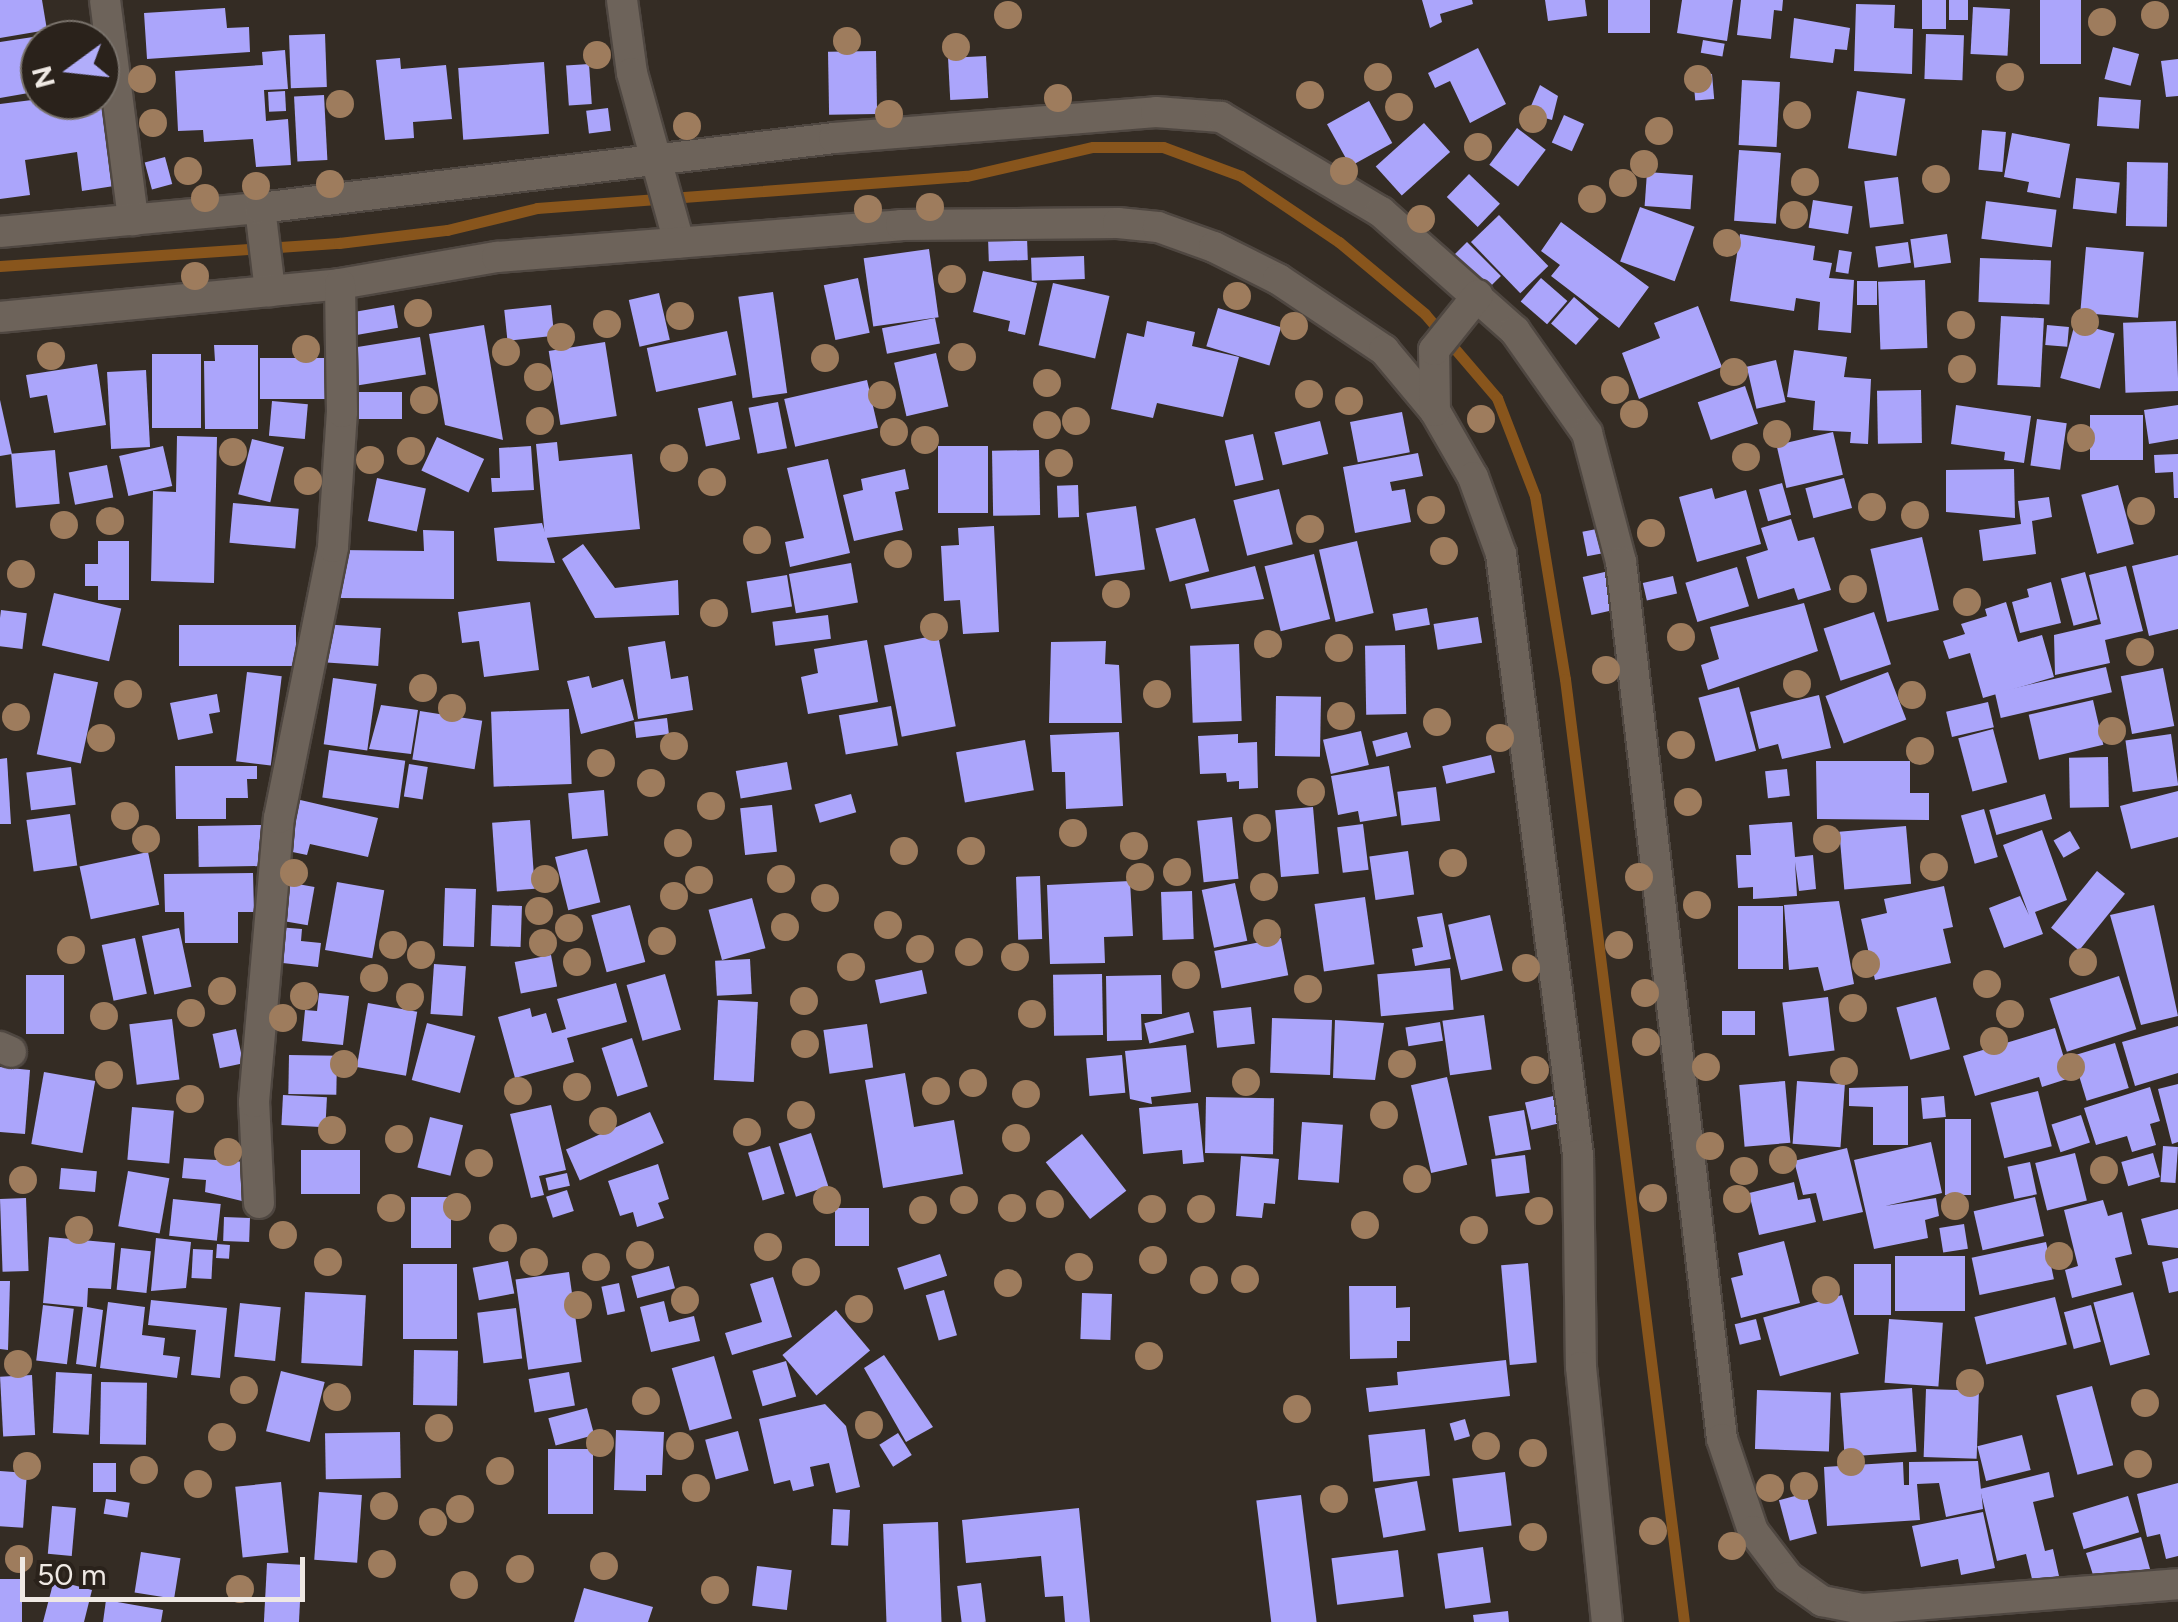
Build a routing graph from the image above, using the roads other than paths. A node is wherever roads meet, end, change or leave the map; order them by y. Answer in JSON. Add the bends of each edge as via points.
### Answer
{"nodes":[{"id":1,"x":104,"y":0,"type":"edge"},
{"id":2,"x":622,"y":0,"type":"edge"},
{"id":3,"x":654,"y":163,"type":"junction"},
{"id":4,"x":260,"y":208,"type":"junction"},
{"id":5,"x":132,"y":220,"type":"junction"},
{"id":6,"x":0,"y":232,"type":"edge"},
{"id":7,"x":679,"y":242,"type":"junction"},
{"id":8,"x":340,"y":284,"type":"junction"},
{"id":9,"x":270,"y":291,"type":"junction"},
{"id":10,"x":1478,"y":295,"type":"junction"},
{"id":11,"x":0,"y":317,"type":"edge"},
{"id":12,"x":1384,"y":350,"type":"junction"},
{"id":13,"x":1434,"y":350,"type":"junction"},
{"id":14,"x":1435,"y":411,"type":"junction"},
{"id":15,"x":260,"y":1204,"type":"dead end"},
{"id":16,"x":2178,"y":1584,"type":"edge"},
{"id":17,"x":1608,"y":1622,"type":"edge"}],
"edges":[{"from":1,"to":5,"type":"street"},
{"from":2,"to":3,"type":"street"},
{"from":3,"to":4,"type":"street"},
{"from":3,"to":7,"type":"street"},
{"from":3,"to":10,"type":"street","via":[[1047,116],[1221,117],[1381,212]]},
{"from":4,"to":5,"type":"street"},
{"from":4,"to":9,"type":"street"},
{"from":5,"to":6,"type":"street"},
{"from":7,"to":8,"type":"street","via":[[497,257]]},
{"from":7,"to":12,"type":"street","via":[[900,225],[1158,227],[1278,279]]},
{"from":8,"to":9,"type":"street"},
{"from":8,"to":15,"type":"street","via":[[342,412],[333,547],[278,818],[254,1102]]},
{"from":9,"to":11,"type":"street"},
{"from":10,"to":13,"type":"street"},
{"from":10,"to":16,"type":"street","via":[[1514,331],[1587,433],[1621,562],[1722,1439],[1754,1531],[1788,1577],[1822,1600],[1862,1609]]},
{"from":12,"to":13,"type":"street"},
{"from":12,"to":14,"type":"street"},
{"from":13,"to":14,"type":"street"},
{"from":14,"to":17,"type":"street","via":[[1472,477],[1504,573],[1578,1155],[1581,1367]]}]}
